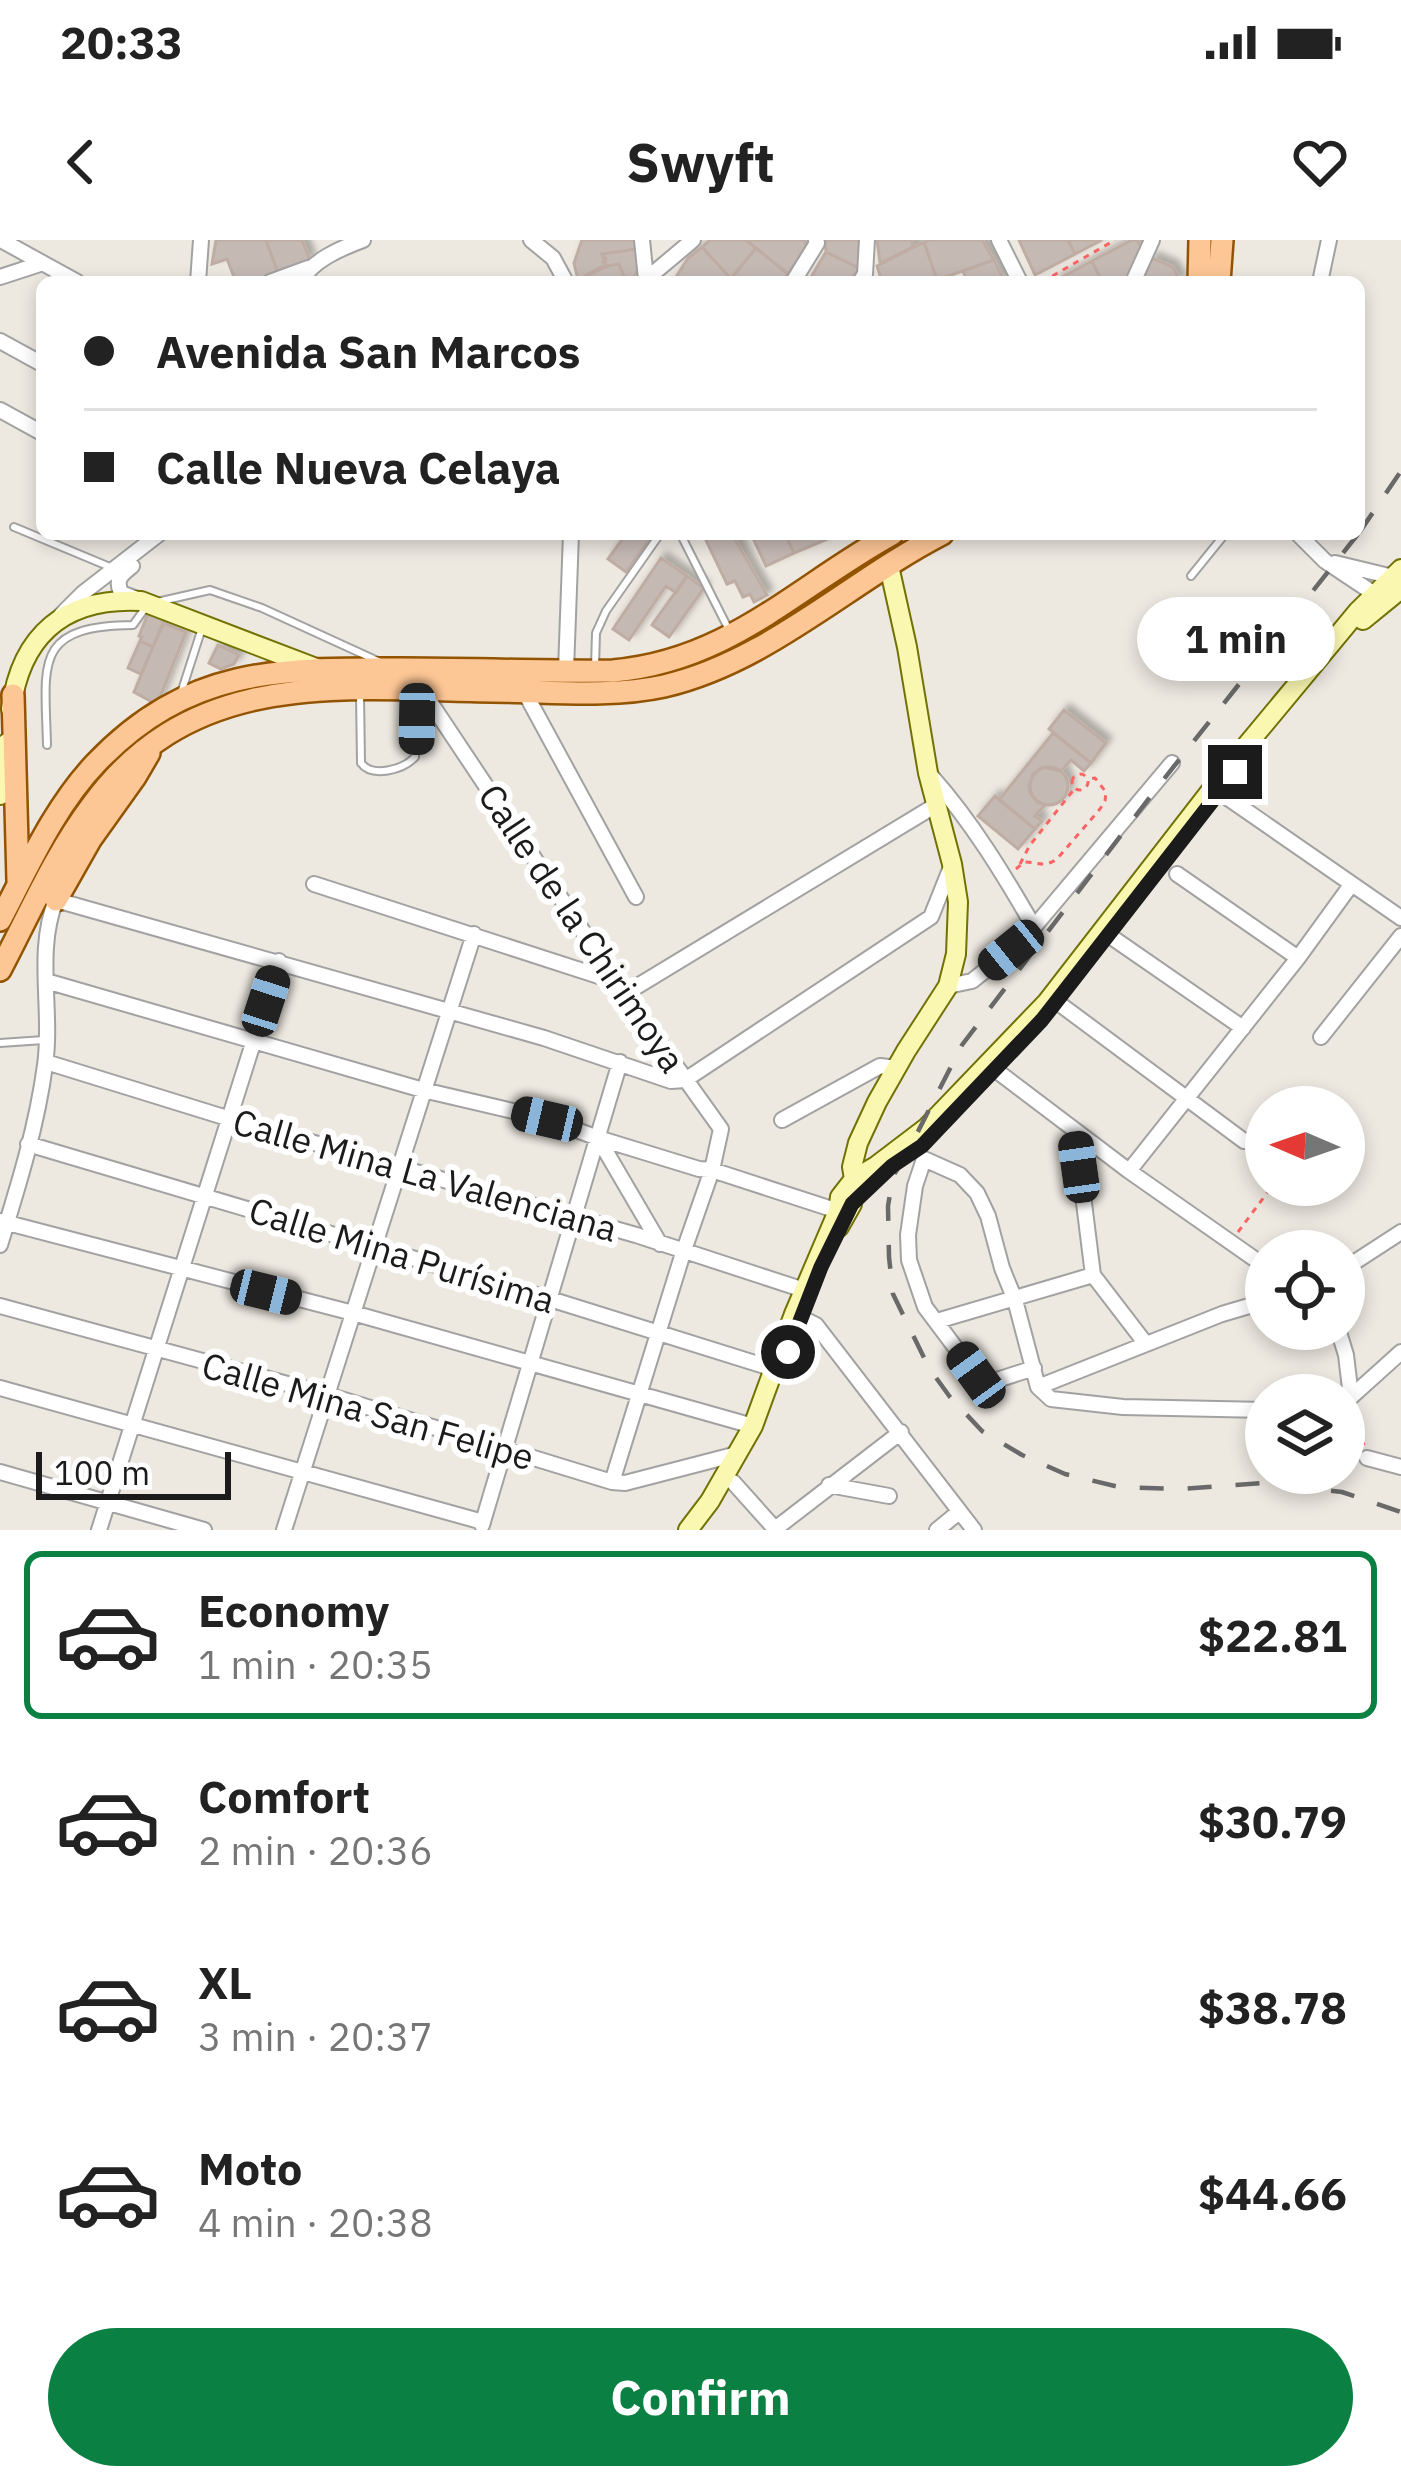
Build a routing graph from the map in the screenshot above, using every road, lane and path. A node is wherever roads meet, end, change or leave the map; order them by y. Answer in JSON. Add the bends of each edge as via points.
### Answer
{"nodes":[{"id":1,"x":2,"y":240,"type":"edge"},
{"id":2,"x":201,"y":240,"type":"edge"},
{"id":3,"x":363,"y":240,"type":"edge"},
{"id":4,"x":531,"y":240,"type":"edge"},
{"id":5,"x":642,"y":240,"type":"edge"},
{"id":6,"x":693,"y":240,"type":"edge"},
{"id":7,"x":816,"y":240,"type":"edge"},
{"id":8,"x":867,"y":240,"type":"edge"},
{"id":9,"x":999,"y":240,"type":"edge"},
{"id":10,"x":1114,"y":240,"type":"edge"},
{"id":11,"x":1152,"y":240,"type":"edge"},
{"id":12,"x":1201,"y":240,"type":"edge"},
{"id":13,"x":1224,"y":240,"type":"edge"},
{"id":14,"x":1330,"y":240,"type":"edge"},
{"id":15,"x":43,"y":263,"type":"junction"},
{"id":16,"x":1220,"y":273,"type":"edge"},
{"id":17,"x":304,"y":275,"type":"edge"},
{"id":18,"x":66,"y":276,"type":"edge"},
{"id":19,"x":198,"y":276,"type":"edge"},
{"id":20,"x":563,"y":276,"type":"edge"},
{"id":21,"x":645,"y":276,"type":"edge"},
{"id":22,"x":651,"y":276,"type":"edge"},
{"id":23,"x":797,"y":276,"type":"edge"},
{"id":24,"x":864,"y":276,"type":"edge"},
{"id":25,"x":1017,"y":276,"type":"edge"},
{"id":26,"x":1052,"y":276,"type":"edge"},
{"id":27,"x":1136,"y":276,"type":"edge"},
{"id":28,"x":1199,"y":276,"type":"edge"},
{"id":29,"x":1321,"y":276,"type":"edge"},
{"id":30,"x":0,"y":277,"type":"edge"},
{"id":31,"x":0,"y":341,"type":"edge"},
{"id":32,"x":36,"y":361,"type":"edge"},
{"id":33,"x":0,"y":410,"type":"edge"},
{"id":34,"x":36,"y":430,"type":"edge"},
{"id":35,"x":14,"y":527,"type":"dead end"},
{"id":36,"x":36,"y":537,"type":"edge"},
{"id":37,"x":43,"y":540,"type":"edge"},
{"id":38,"x":153,"y":540,"type":"edge"},
{"id":39,"x":165,"y":540,"type":"edge"},
{"id":40,"x":571,"y":540,"type":"edge"},
{"id":41,"x":656,"y":540,"type":"edge"},
{"id":42,"x":684,"y":540,"type":"edge"},
{"id":43,"x":883,"y":540,"type":"edge"},
{"id":44,"x":932,"y":540,"type":"edge"},
{"id":45,"x":1220,"y":540,"type":"edge"},
{"id":46,"x":1304,"y":540,"type":"edge"},
{"id":47,"x":1324,"y":561,"type":"junction"},
{"id":48,"x":889,"y":566,"type":"junction"},
{"id":49,"x":118,"y":574,"type":"junction"},
{"id":50,"x":1191,"y":576,"type":"dead end"},
{"id":51,"x":1394,"y":587,"type":"edge"},
{"id":52,"x":145,"y":603,"type":"junction"},
{"id":53,"x":52,"y":624,"type":"junction"},
{"id":54,"x":203,"y":625,"type":"junction"},
{"id":55,"x":732,"y":637,"type":"junction"},
{"id":56,"x":316,"y":668,"type":"junction"},
{"id":57,"x":396,"y":669,"type":"junction"},
{"id":58,"x":566,"y":670,"type":"junction"},
{"id":59,"x":595,"y":671,"type":"junction"},
{"id":60,"x":420,"y":690,"type":"junction"},
{"id":61,"x":360,"y":691,"type":"junction"},
{"id":62,"x":524,"y":691,"type":"junction"},
{"id":63,"x":13,"y":695,"type":"junction"},
{"id":64,"x":180,"y":700,"type":"junction"},
{"id":65,"x":155,"y":742,"type":"junction"},
{"id":66,"x":47,"y":746,"type":"dead end"},
{"id":67,"x":1172,"y":763,"type":"dead end"},
{"id":68,"x":928,"y":773,"type":"junction"},
{"id":69,"x":1088,"y":779,"type":"junction"},
{"id":70,"x":1075,"y":788,"type":"junction"},
{"id":71,"x":1216,"y":790,"type":"junction"},
{"id":72,"x":0,"y":796,"type":"edge"},
{"id":73,"x":936,"y":805,"type":"junction"},
{"id":74,"x":952,"y":864,"type":"junction"},
{"id":75,"x":1019,"y":866,"type":"junction"},
{"id":76,"x":1178,"y":874,"type":"dead end"},
{"id":77,"x":1006,"y":878,"type":"junction"},
{"id":78,"x":314,"y":884,"type":"dead end"},
{"id":79,"x":18,"y":885,"type":"junction"},
{"id":80,"x":1352,"y":885,"type":"junction"},
{"id":81,"x":636,"y":897,"type":"dead end"},
{"id":82,"x":56,"y":900,"type":"junction"},
{"id":83,"x":1401,"y":918,"type":"edge"},
{"id":84,"x":0,"y":920,"type":"edge"},
{"id":85,"x":1034,"y":927,"type":"junction"},
{"id":86,"x":474,"y":934,"type":"junction"},
{"id":87,"x":1110,"y":936,"type":"junction"},
{"id":88,"x":1401,"y":936,"type":"edge"},
{"id":89,"x":1298,"y":958,"type":"junction"},
{"id":90,"x":279,"y":961,"type":"junction"},
{"id":91,"x":0,"y":970,"type":"edge"},
{"id":92,"x":46,"y":981,"type":"junction"},
{"id":93,"x":617,"y":982,"type":"junction"},
{"id":94,"x":949,"y":986,"type":"junction"},
{"id":95,"x":636,"y":987,"type":"dead end"},
{"id":96,"x":1057,"y":1002,"type":"junction"},
{"id":97,"x":448,"y":1012,"type":"junction"},
{"id":98,"x":1243,"y":1028,"type":"junction"},
{"id":99,"x":1321,"y":1037,"type":"dead end"},
{"id":100,"x":46,"y":1040,"type":"junction"},
{"id":101,"x":253,"y":1042,"type":"junction"},
{"id":102,"x":0,"y":1043,"type":"edge"},
{"id":103,"x":46,"y":1062,"type":"junction"},
{"id":104,"x":620,"y":1062,"type":"junction"},
{"id":105,"x":991,"y":1067,"type":"junction"},
{"id":106,"x":897,"y":1068,"type":"junction"},
{"id":107,"x":685,"y":1080,"type":"junction"},
{"id":108,"x":423,"y":1090,"type":"junction"},
{"id":109,"x":1186,"y":1096,"type":"junction"},
{"id":110,"x":227,"y":1118,"type":"junction"},
{"id":111,"x":782,"y":1120,"type":"dead end"},
{"id":112,"x":1075,"y":1131,"type":"junction"},
{"id":113,"x":598,"y":1138,"type":"junction"},
{"id":114,"x":1245,"y":1141,"type":"edge"},
{"id":115,"x":28,"y":1144,"type":"junction"},
{"id":116,"x":399,"y":1168,"type":"junction"},
{"id":117,"x":712,"y":1170,"type":"junction"},
{"id":118,"x":1129,"y":1171,"type":"junction"},
{"id":119,"x":854,"y":1179,"type":"junction"},
{"id":120,"x":204,"y":1196,"type":"junction"},
{"id":121,"x":1257,"y":1206,"type":"edge"},
{"id":122,"x":845,"y":1208,"type":"junction"},
{"id":123,"x":573,"y":1219,"type":"junction"},
{"id":124,"x":3,"y":1222,"type":"edge"},
{"id":125,"x":1401,"y":1232,"type":"edge"},
{"id":126,"x":1230,"y":1242,"type":"junction"},
{"id":127,"x":660,"y":1244,"type":"junction"},
{"id":128,"x":0,"y":1245,"type":"edge"},
{"id":129,"x":373,"y":1247,"type":"junction"},
{"id":130,"x":683,"y":1253,"type":"junction"},
{"id":131,"x":1245,"y":1253,"type":"edge"},
{"id":132,"x":1365,"y":1255,"type":"edge"},
{"id":133,"x":180,"y":1270,"type":"junction"},
{"id":134,"x":1093,"y":1275,"type":"junction"},
{"id":135,"x":804,"y":1290,"type":"junction"},
{"id":136,"x":550,"y":1299,"type":"junction"},
{"id":137,"x":1015,"y":1300,"type":"junction"},
{"id":138,"x":0,"y":1306,"type":"edge"},
{"id":139,"x":1245,"y":1307,"type":"edge"},
{"id":140,"x":353,"y":1313,"type":"junction"},
{"id":141,"x":797,"y":1315,"type":"junction"},
{"id":142,"x":937,"y":1321,"type":"junction"},
{"id":143,"x":659,"y":1333,"type":"junction"},
{"id":144,"x":1145,"y":1344,"type":"junction"},
{"id":145,"x":156,"y":1350,"type":"junction"},
{"id":146,"x":1401,"y":1352,"type":"edge"},
{"id":147,"x":529,"y":1364,"type":"junction"},
{"id":148,"x":1034,"y":1368,"type":"junction"},
{"id":149,"x":774,"y":1369,"type":"junction"},
{"id":150,"x":1365,"y":1383,"type":"edge"},
{"id":151,"x":1038,"y":1387,"type":"junction"},
{"id":152,"x":0,"y":1388,"type":"edge"},
{"id":153,"x":640,"y":1394,"type":"junction"},
{"id":154,"x":328,"y":1395,"type":"junction"},
{"id":155,"x":1245,"y":1410,"type":"edge"},
{"id":156,"x":131,"y":1426,"type":"junction"},
{"id":157,"x":753,"y":1426,"type":"junction"},
{"id":158,"x":901,"y":1432,"type":"junction"},
{"id":159,"x":504,"y":1450,"type":"junction"},
{"id":160,"x":1365,"y":1452,"type":"edge"},
{"id":161,"x":737,"y":1454,"type":"junction"},
{"id":162,"x":1367,"y":1458,"type":"joint"},
{"id":163,"x":1401,"y":1468,"type":"edge"},
{"id":164,"x":0,"y":1472,"type":"edge"},
{"id":165,"x":303,"y":1472,"type":"junction"},
{"id":166,"x":612,"y":1482,"type":"junction"},
{"id":167,"x":733,"y":1482,"type":"junction"},
{"id":168,"x":829,"y":1485,"type":"junction"},
{"id":169,"x":889,"y":1496,"type":"dead end"},
{"id":170,"x":108,"y":1502,"type":"junction"},
{"id":171,"x":959,"y":1512,"type":"junction"},
{"id":172,"x":481,"y":1526,"type":"edge"},
{"id":173,"x":775,"y":1529,"type":"edge"},
{"id":174,"x":99,"y":1530,"type":"edge"},
{"id":175,"x":204,"y":1530,"type":"edge"},
{"id":176,"x":284,"y":1530,"type":"edge"},
{"id":177,"x":688,"y":1530,"type":"edge"},
{"id":178,"x":700,"y":1530,"type":"edge"},
{"id":179,"x":937,"y":1530,"type":"edge"},
{"id":180,"x":974,"y":1530,"type":"edge"}],
"edges":[{"from":1,"to":15,"type":"street"},
{"from":2,"to":19,"type":"street"},
{"from":3,"to":17,"type":"street"},
{"from":4,"to":20,"type":"street"},
{"from":5,"to":21,"type":"street"},
{"from":6,"to":22,"type":"street"},
{"from":7,"to":23,"type":"street"},
{"from":8,"to":24,"type":"street"},
{"from":9,"to":25,"type":"street"},
{"from":10,"to":26,"type":"path"},
{"from":11,"to":27,"type":"street"},
{"from":12,"to":28,"type":"main road"},
{"from":13,"to":16,"type":"main road"},
{"from":14,"to":29,"type":"street"},
{"from":15,"to":18,"type":"street"},
{"from":15,"to":30,"type":"street"},
{"from":31,"to":32,"type":"street"},
{"from":33,"to":34,"type":"street"},
{"from":35,"to":36,"type":"lane"},
{"from":37,"to":49,"type":"lane"},
{"from":38,"to":49,"type":"street"},
{"from":39,"to":49,"type":"street"},
{"from":40,"to":58,"type":"street"},
{"from":41,"to":59,"type":"lane","via":[[601,622]]},
{"from":42,"to":55,"type":"lane"},
{"from":43,"to":55,"type":"main road"},
{"from":44,"to":48,"type":"main road"},
{"from":45,"to":50,"type":"lane"},
{"from":46,"to":47,"type":"street"},
{"from":47,"to":51,"type":"street"},
{"from":47,"to":51,"type":"street"},
{"from":48,"to":62,"type":"main road","via":[[702,674],[642,690]]},
{"from":48,"to":68,"type":"main road"},
{"from":49,"to":52,"type":"street","via":[[121,592]]},
{"from":49,"to":53,"type":"street"},
{"from":51,"to":71,"type":"main road"},
{"from":52,"to":53,"type":"main road","via":[[84,606]]},
{"from":52,"to":54,"type":"main road"},
{"from":52,"to":57,"type":"lane","via":[[210,590]]},
{"from":52,"to":66,"type":"lane","via":[[133,625],[69,634],[54,646],[46,674]]},
{"from":53,"to":63,"type":"main road"},
{"from":54,"to":56,"type":"main road"},
{"from":54,"to":64,"type":"lane"},
{"from":55,"to":59,"type":"main road","via":[[656,665]]},
{"from":56,"to":57,"type":"main road"},
{"from":56,"to":64,"type":"main road","via":[[252,676]]},
{"from":57,"to":58,"type":"main road"},
{"from":58,"to":59,"type":"main road"},
{"from":60,"to":61,"type":"main road"},
{"from":60,"to":61,"type":"lane","via":[[416,757],[372,772],[361,763]]},
{"from":60,"to":62,"type":"main road"},
{"from":60,"to":93,"type":"street","name":"Calle de la Chirimoya"},
{"from":61,"to":65,"type":"main road","via":[[242,700]]},
{"from":62,"to":81,"type":"street"},
{"from":63,"to":72,"type":"main road"},
{"from":63,"to":79,"type":"main road"},
{"from":64,"to":79,"type":"main road","via":[[94,766]]},
{"from":65,"to":82,"type":"main road"},
{"from":65,"to":91,"type":"main road","via":[[91,806]]},
{"from":67,"to":85,"type":"street"},
{"from":68,"to":73,"type":"main road"},
{"from":68,"to":77,"type":"street"},
{"from":69,"to":70,"type":"path"},
{"from":69,"to":70,"type":"path","via":[[1075,776]]},
{"from":69,"to":75,"type":"path","via":[[1106,792],[1100,809],[1050,864]]},
{"from":70,"to":75,"type":"path"},
{"from":71,"to":80,"type":"street"},
{"from":71,"to":87,"type":"main road"},
{"from":71,"to":105,"type":"main road"},
{"from":73,"to":74,"type":"main road"},
{"from":73,"to":95,"type":"street"},
{"from":74,"to":94,"type":"main road","via":[[958,920]]},
{"from":74,"to":107,"type":"street","via":[[931,917]]},
{"from":75,"to":77,"type":"path"},
{"from":76,"to":89,"type":"street"},
{"from":77,"to":85,"type":"street"},
{"from":78,"to":86,"type":"street"},
{"from":79,"to":84,"type":"main road"},
{"from":80,"to":83,"type":"street"},
{"from":80,"to":89,"type":"street"},
{"from":82,"to":90,"type":"street"},
{"from":82,"to":92,"type":"street"},
{"from":85,"to":94,"type":"street","via":[[972,981]]},
{"from":86,"to":93,"type":"street"},
{"from":86,"to":97,"type":"street"},
{"from":87,"to":96,"type":"main road"},
{"from":87,"to":98,"type":"street"},
{"from":88,"to":99,"type":"street"},
{"from":89,"to":98,"type":"street"},
{"from":90,"to":97,"type":"street"},
{"from":90,"to":101,"type":"street"},
{"from":92,"to":100,"type":"street"},
{"from":92,"to":101,"type":"street"},
{"from":93,"to":107,"type":"street","name":"Calle de la Chirimoya"},
{"from":94,"to":106,"type":"main road"},
{"from":96,"to":105,"type":"main road"},
{"from":96,"to":109,"type":"street"},
{"from":97,"to":104,"type":"street"},
{"from":97,"to":108,"type":"street"},
{"from":98,"to":109,"type":"street"},
{"from":100,"to":102,"type":"lane"},
{"from":100,"to":103,"type":"street"},
{"from":101,"to":108,"type":"street"},
{"from":101,"to":110,"type":"street"},
{"from":103,"to":110,"type":"street","name":"Calle Mina La Valenciana"},
{"from":103,"to":115,"type":"street"},
{"from":104,"to":107,"type":"street"},
{"from":104,"to":113,"type":"street"},
{"from":105,"to":112,"type":"street"},
{"from":105,"to":119,"type":"main road","via":[[913,1139]]},
{"from":105,"to":122,"type":"main road","via":[[922,1146]]},
{"from":106,"to":111,"type":"street","via":[[880,1066]]},
{"from":106,"to":119,"type":"main road","via":[[858,1143]]},
{"from":107,"to":117,"type":"street","name":"Calle de la Chirimoya","via":[[721,1129]]},
{"from":108,"to":113,"type":"street"},
{"from":108,"to":116,"type":"street"},
{"from":109,"to":114,"type":"street"},
{"from":109,"to":118,"type":"street"},
{"from":110,"to":116,"type":"street","name":"Calle Mina La Valenciana"},
{"from":110,"to":120,"type":"street"},
{"from":112,"to":118,"type":"street"},
{"from":112,"to":134,"type":"street"},
{"from":113,"to":117,"type":"street"},
{"from":113,"to":123,"type":"street"},
{"from":113,"to":127,"type":"street"},
{"from":115,"to":120,"type":"street","name":"Calle Mina Purísima"},
{"from":115,"to":124,"type":"street"},
{"from":116,"to":123,"type":"street","name":"Calle Mina La Valenciana"},
{"from":116,"to":129,"type":"street"},
{"from":117,"to":122,"type":"street"},
{"from":117,"to":130,"type":"street"},
{"from":118,"to":126,"type":"street"},
{"from":119,"to":122,"type":"main road","via":[[840,1197]]},
{"from":120,"to":129,"type":"street","name":"Calle Mina Purísima"},
{"from":120,"to":133,"type":"street"},
{"from":121,"to":126,"type":"path"},
{"from":122,"to":135,"type":"main road"},
{"from":122,"to":141,"type":"main road"},
{"from":123,"to":127,"type":"street","name":"Calle Mina La Valenciana"},
{"from":123,"to":136,"type":"street"},
{"from":124,"to":128,"type":"street"},
{"from":124,"to":133,"type":"street"},
{"from":125,"to":132,"type":"street"},
{"from":126,"to":131,"type":"street"},
{"from":127,"to":130,"type":"street","name":"Calle Mina La Valenciana"},
{"from":129,"to":136,"type":"street","name":"Calle Mina Purísima"},
{"from":129,"to":140,"type":"street"},
{"from":130,"to":135,"type":"street","name":"Calle Mina La Valenciana"},
{"from":130,"to":143,"type":"street"},
{"from":133,"to":140,"type":"street"},
{"from":133,"to":145,"type":"street"},
{"from":134,"to":137,"type":"street"},
{"from":134,"to":144,"type":"street"},
{"from":135,"to":141,"type":"main road"},
{"from":136,"to":143,"type":"street","name":"Calle Mina Purísima"},
{"from":136,"to":147,"type":"street"},
{"from":137,"to":142,"type":"street"},
{"from":137,"to":142,"type":"street","via":[[977,1193],[925,1159],[910,1217],[910,1260]]},
{"from":137,"to":148,"type":"street"},
{"from":138,"to":145,"type":"street","name":"Calle Mina San Felipe"},
{"from":139,"to":144,"type":"street"},
{"from":140,"to":147,"type":"street"},
{"from":140,"to":154,"type":"street"},
{"from":141,"to":149,"type":"main road"},
{"from":141,"to":158,"type":"street","via":[[816,1324]]},
{"from":141,"to":167,"type":"main road","via":[[764,1420]]},
{"from":142,"to":148,"type":"street","via":[[976,1375],[994,1381]]},
{"from":143,"to":149,"type":"street","name":"Calle Mina Purísima"},
{"from":143,"to":153,"type":"street"},
{"from":144,"to":151,"type":"street"},
{"from":145,"to":154,"type":"street","name":"Calle Mina San Felipe"},
{"from":145,"to":156,"type":"street"},
{"from":146,"to":150,"type":"street"},
{"from":147,"to":153,"type":"street"},
{"from":147,"to":159,"type":"street"},
{"from":148,"to":151,"type":"street"},
{"from":149,"to":157,"type":"main road"},
{"from":151,"to":155,"type":"street","via":[[1051,1399],[1123,1407]]},
{"from":152,"to":156,"type":"street"},
{"from":153,"to":157,"type":"street"},
{"from":153,"to":166,"type":"street"},
{"from":154,"to":159,"type":"street","name":"Calle Mina San Felipe"},
{"from":154,"to":165,"type":"street"},
{"from":156,"to":165,"type":"street"},
{"from":156,"to":170,"type":"street"},
{"from":157,"to":161,"type":"main road"},
{"from":158,"to":168,"type":"street"},
{"from":158,"to":171,"type":"street"},
{"from":159,"to":166,"type":"street","name":"Calle Mina San Felipe"},
{"from":159,"to":172,"type":"street"},
{"from":160,"to":162,"type":"path"},
{"from":161,"to":166,"type":"street","name":"Calle Mina San Felipe"},
{"from":161,"to":177,"type":"main road"},
{"from":162,"to":163,"type":"street"},
{"from":164,"to":170,"type":"street"},
{"from":165,"to":172,"type":"street"},
{"from":165,"to":176,"type":"street"},
{"from":167,"to":173,"type":"street"},
{"from":167,"to":178,"type":"main road"},
{"from":168,"to":169,"type":"street"},
{"from":168,"to":173,"type":"street"},
{"from":170,"to":174,"type":"street"},
{"from":170,"to":175,"type":"street"},
{"from":171,"to":179,"type":"street"},
{"from":171,"to":180,"type":"street"}]}
